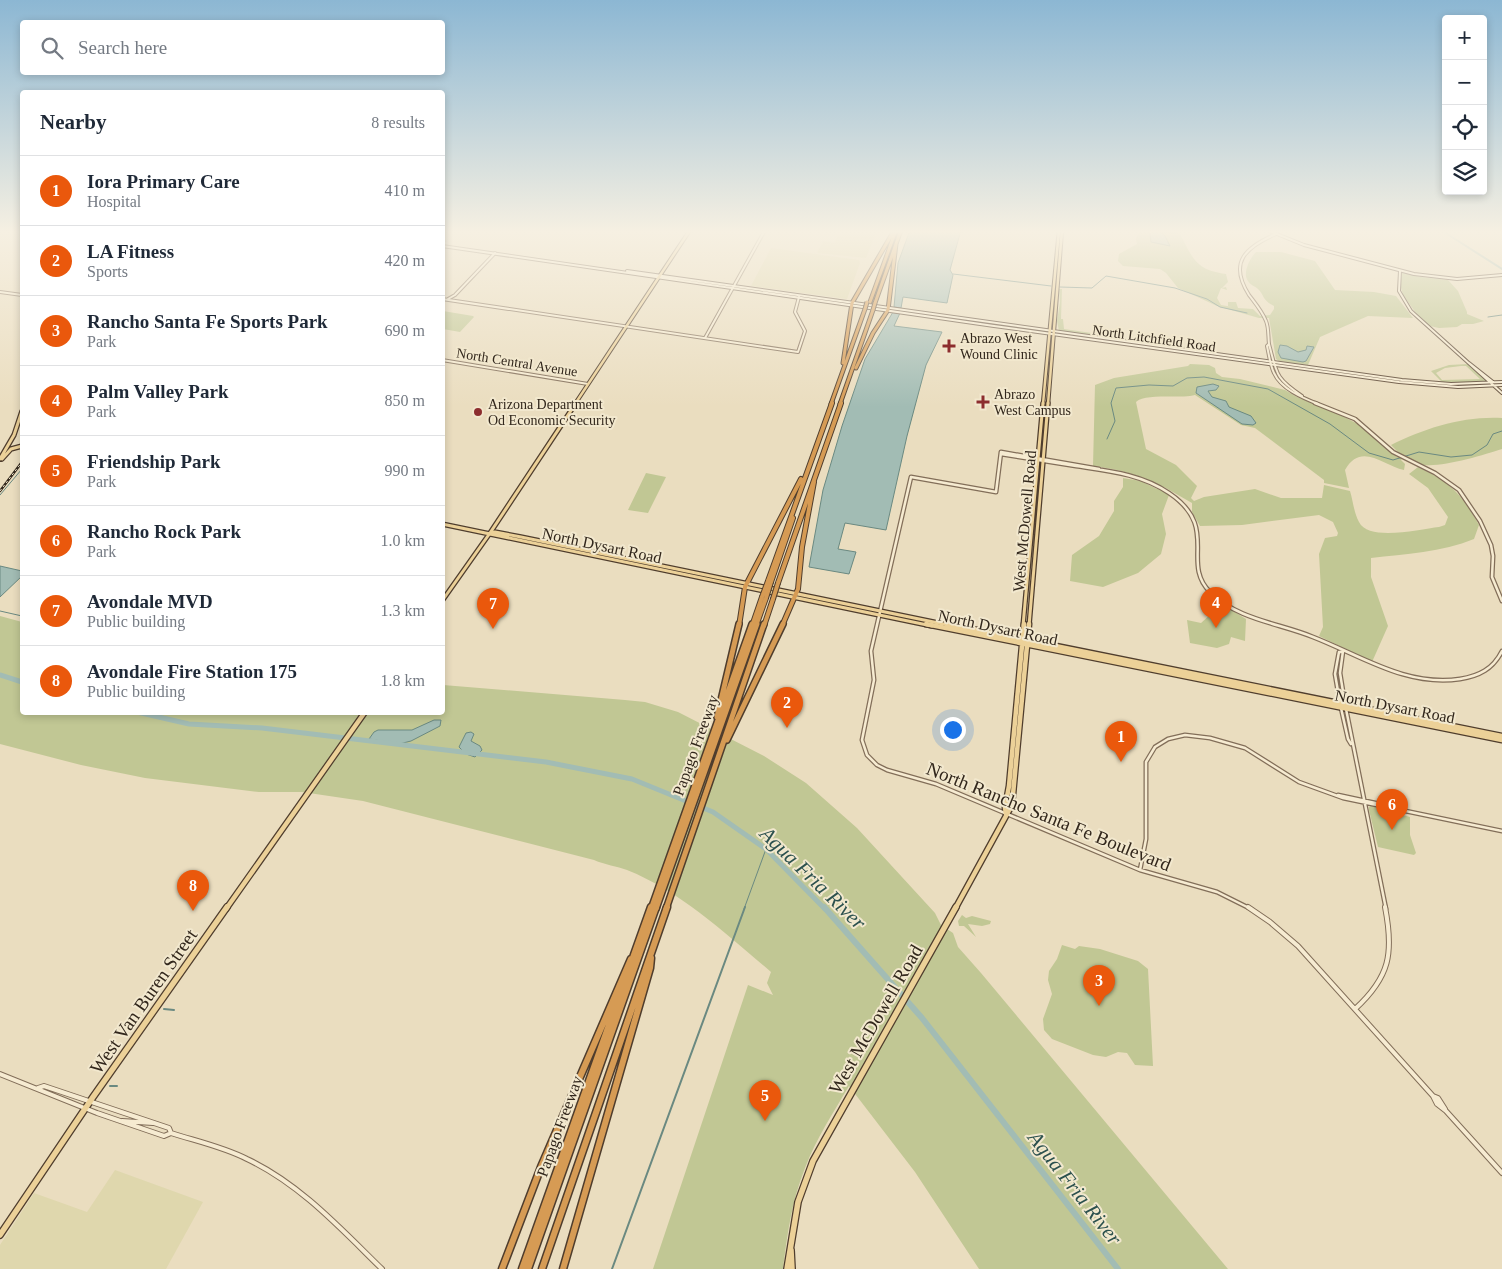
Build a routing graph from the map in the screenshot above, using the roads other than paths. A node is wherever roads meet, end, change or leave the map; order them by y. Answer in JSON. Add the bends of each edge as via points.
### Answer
{"nodes":[{"id":1,"x":461,"y":289,"type":"edge"},
{"id":2,"x":650,"y":289,"type":"edge"},
{"id":3,"x":732,"y":289,"type":"edge"},
{"id":4,"x":748,"y":289,"type":"edge"},
{"id":5,"x":861,"y":289,"type":"edge"},
{"id":6,"x":873,"y":289,"type":"edge"},
{"id":7,"x":880,"y":289,"type":"edge"},
{"id":8,"x":890,"y":289,"type":"edge"},
{"id":9,"x":1055,"y":289,"type":"edge"},
{"id":10,"x":1056,"y":289,"type":"edge"},
{"id":11,"x":1246,"y":289,"type":"edge"},
{"id":12,"x":1400,"y":289,"type":"edge"},
{"id":13,"x":0,"y":292,"type":"edge"},
{"id":14,"x":20,"y":295,"type":"edge"},
{"id":15,"x":799,"y":297,"type":"junction"},
{"id":16,"x":446,"y":299,"type":"joint"},
{"id":17,"x":852,"y":304,"type":"junction"},
{"id":18,"x":888,"y":309,"type":"junction"},
{"id":19,"x":866,"y":310,"type":"junction"},
{"id":20,"x":626,"y":326,"type":"junction"},
{"id":21,"x":1050,"y":332,"type":"junction"},
{"id":22,"x":1055,"y":333,"type":"junction"},
{"id":23,"x":705,"y":338,"type":"junction"},
{"id":24,"x":1141,"y":345,"type":"junction"},
{"id":25,"x":1191,"y":352,"type":"junction"},
{"id":26,"x":445,"y":360,"type":"edge"},
{"id":27,"x":1272,"y":363,"type":"junction"},
{"id":28,"x":1047,"y":365,"type":"junction"},
{"id":29,"x":1052,"y":365,"type":"junction"},
{"id":30,"x":842,"y":373,"type":"junction"},
{"id":31,"x":851,"y":373,"type":"junction"},
{"id":32,"x":1502,"y":383,"type":"edge"},
{"id":33,"x":588,"y":384,"type":"junction"},
{"id":34,"x":1494,"y":384,"type":"junction"},
{"id":35,"x":1502,"y":391,"type":"edge"},
{"id":36,"x":20,"y":416,"type":"edge"},
{"id":37,"x":10,"y":442,"type":"junction"},
{"id":38,"x":20,"y":444,"type":"edge"},
{"id":39,"x":20,"y":446,"type":"edge"},
{"id":40,"x":0,"y":459,"type":"edge"},
{"id":41,"x":1038,"y":459,"type":"junction"},
{"id":42,"x":1044,"y":460,"type":"junction"},
{"id":43,"x":810,"y":462,"type":"junction"},
{"id":44,"x":814,"y":482,"type":"junction"},
{"id":45,"x":445,"y":525,"type":"edge"},
{"id":46,"x":490,"y":533,"type":"junction"},
{"id":47,"x":1030,"y":541,"type":"junction"},
{"id":48,"x":1036,"y":542,"type":"junction"},
{"id":49,"x":711,"y":576,"type":"junction"},
{"id":50,"x":692,"y":577,"type":"junction"},
{"id":51,"x":770,"y":582,"type":"junction"},
{"id":52,"x":746,"y":585,"type":"junction"},
{"id":53,"x":796,"y":595,"type":"junction"},
{"id":54,"x":445,"y":597,"type":"edge"},
{"id":55,"x":1502,"y":601,"type":"edge"},
{"id":56,"x":880,"y":613,"type":"junction"},
{"id":57,"x":1024,"y":643,"type":"junction"},
{"id":58,"x":1343,"y":651,"type":"junction"},
{"id":59,"x":1502,"y":651,"type":"edge"},
{"id":60,"x":1343,"y":706,"type":"junction"},
{"id":61,"x":362,"y":715,"type":"edge"},
{"id":62,"x":719,"y":724,"type":"junction"},
{"id":63,"x":730,"y":730,"type":"junction"},
{"id":64,"x":1502,"y":736,"type":"edge"},
{"id":65,"x":1502,"y":740,"type":"edge"},
{"id":66,"x":1363,"y":801,"type":"junction"},
{"id":67,"x":1006,"y":814,"type":"junction"},
{"id":68,"x":1502,"y":832,"type":"edge"},
{"id":69,"x":1140,"y":870,"type":"junction"},
{"id":70,"x":656,"y":902,"type":"junction"},
{"id":71,"x":652,"y":951,"type":"junction"},
{"id":72,"x":635,"y":952,"type":"junction"},
{"id":73,"x":1355,"y":1009,"type":"junction"},
{"id":74,"x":0,"y":1074,"type":"edge"},
{"id":75,"x":38,"y":1088,"type":"junction"},
{"id":76,"x":90,"y":1101,"type":"junction"},
{"id":77,"x":85,"y":1107,"type":"junction"},
{"id":78,"x":122,"y":1122,"type":"junction"},
{"id":79,"x":154,"y":1123,"type":"junction"},
{"id":80,"x":171,"y":1133,"type":"junction"},
{"id":81,"x":1502,"y":1173,"type":"edge"},
{"id":82,"x":0,"y":1234,"type":"edge"},
{"id":83,"x":791,"y":1248,"type":"junction"},
{"id":84,"x":382,"y":1269,"type":"edge"},
{"id":85,"x":502,"y":1269,"type":"edge"},
{"id":86,"x":522,"y":1269,"type":"edge"},
{"id":87,"x":528,"y":1269,"type":"edge"},
{"id":88,"x":542,"y":1269,"type":"edge"},
{"id":89,"x":562,"y":1269,"type":"edge"},
{"id":90,"x":787,"y":1269,"type":"edge"},
{"id":91,"x":792,"y":1269,"type":"edge"}],
"edges":[{"from":1,"to":16,"type":"street"},
{"from":2,"to":20,"type":"main road"},
{"from":3,"to":23,"type":"street"},
{"from":4,"to":15,"type":"street","name":"North Litchfield Road"},
{"from":5,"to":17,"type":"highway"},
{"from":6,"to":19,"type":"highway","bridge":true},
{"from":7,"to":31,"type":"highway","name":"Papago Freeway","bridge":true},
{"from":8,"to":18,"type":"highway"},
{"from":9,"to":21,"type":"main road","name":"West McDowell Road"},
{"from":10,"to":22,"type":"main road","name":"West McDowell Road"},
{"from":11,"to":27,"type":"street","via":[[1264,316]]},
{"from":12,"to":34,"type":"street","via":[[1408,307],[1420,320]]},
{"from":13,"to":14,"type":"street"},
{"from":15,"to":17,"type":"street","name":"North Litchfield Road"},
{"from":15,"to":23,"type":"street","via":[[794,312],[806,331],[798,352]]},
{"from":16,"to":20,"type":"street"},
{"from":17,"to":18,"type":"street","name":"North Litchfield Road"},
{"from":17,"to":30,"type":"highway"},
{"from":18,"to":21,"type":"street","name":"North Litchfield Road"},
{"from":18,"to":31,"type":"highway"},
{"from":19,"to":30,"type":"highway"},
{"from":19,"to":51,"type":"highway"},
{"from":20,"to":23,"type":"street"},
{"from":20,"to":33,"type":"main road"},
{"from":21,"to":22,"type":"street","name":"North Litchfield Road"},
{"from":21,"to":28,"type":"main road","name":"West McDowell Road"},
{"from":22,"to":24,"type":"street","name":"North Litchfield Road"},
{"from":22,"to":29,"type":"main road","name":"West McDowell Road"},
{"from":24,"to":25,"type":"street","name":"North Litchfield Road"},
{"from":24,"to":25,"type":"street","name":"North Litchfield Road"},
{"from":25,"to":27,"type":"street","name":"North Litchfield Road"},
{"from":25,"to":27,"type":"street","name":"North Litchfield Road"},
{"from":26,"to":33,"type":"street","name":"North Central Avenue"},
{"from":27,"to":34,"type":"street","name":"North Litchfield Road","via":[[1421,384]]},
{"from":27,"to":55,"type":"street","via":[[1275,376],[1283,384],[1306,398],[1355,419],[1398,456],[1443,478],[1459,490],[1480,521],[1491,545],[1492,577]]},
{"from":28,"to":29,"type":"main road"},
{"from":28,"to":41,"type":"main road","name":"West McDowell Road"},
{"from":29,"to":42,"type":"main road","name":"West McDowell Road"},
{"from":30,"to":43,"type":"highway"},
{"from":31,"to":44,"type":"highway","name":"Papago Freeway"},
{"from":32,"to":34,"type":"street","name":"North Litchfield Road"},
{"from":33,"to":46,"type":"main road"},
{"from":34,"to":35,"type":"street"},
{"from":36,"to":37,"type":"main road"},
{"from":37,"to":38,"type":"main road"},
{"from":37,"to":40,"type":"main road"},
{"from":39,"to":40,"type":"main road"},
{"from":41,"to":42,"type":"street"},
{"from":41,"to":47,"type":"main road","name":"West McDowell Road"},
{"from":41,"to":56,"type":"street","via":[[1001,453],[996,492],[911,477]]},
{"from":42,"to":48,"type":"main road","name":"West McDowell Road"},
{"from":42,"to":58,"type":"street","via":[[1130,475],[1163,489],[1195,521],[1199,538],[1198,572],[1204,585],[1219,600],[1249,618],[1306,634]]},
{"from":43,"to":51,"type":"highway"},
{"from":43,"to":52,"type":"highway"},
{"from":44,"to":53,"type":"highway"},
{"from":44,"to":63,"type":"highway","name":"Papago Freeway","bridge":true},
{"from":45,"to":46,"type":"main road","name":"North Dysart Road"},
{"from":46,"to":49,"type":"main road","name":"North Dysart Road"},
{"from":46,"to":50,"type":"main road","name":"North Dysart Road"},
{"from":46,"to":54,"type":"main road"},
{"from":47,"to":48,"type":"main road"},
{"from":47,"to":57,"type":"main road","name":"West McDowell Road"},
{"from":48,"to":57,"type":"main road","name":"West McDowell Road"},
{"from":49,"to":50,"type":"main road"},
{"from":49,"to":52,"type":"main road","name":"North Dysart Road"},
{"from":50,"to":52,"type":"main road","name":"North Dysart Road"},
{"from":51,"to":62,"type":"highway","bridge":true},
{"from":52,"to":53,"type":"main road","name":"North Dysart Road"},
{"from":52,"to":62,"type":"highway","via":[[718,709]]},
{"from":53,"to":56,"type":"main road","name":"North Dysart Road"},
{"from":53,"to":63,"type":"highway"},
{"from":56,"to":57,"type":"main road","name":"North Dysart Road"},
{"from":56,"to":67,"type":"street","name":"North Rancho Santa Fe Boulevard","via":[[871,651],[874,680],[862,736],[864,749],[873,762],[887,770],[927,781]]},
{"from":57,"to":60,"type":"main road","name":"North Dysart Road"},
{"from":57,"to":67,"type":"main road","name":"West McDowell Road"},
{"from":58,"to":59,"type":"street","via":[[1405,676],[1448,681],[1480,674],[1494,665]]},
{"from":58,"to":60,"type":"street","via":[[1339,652],[1335,670]]},
{"from":60,"to":64,"type":"main road","name":"North Dysart Road"},
{"from":60,"to":65,"type":"main road","name":"North Dysart Road"},
{"from":60,"to":66,"type":"street"},
{"from":61,"to":76,"type":"main road","name":"West Van Buren Street"},
{"from":62,"to":70,"type":"highway"},
{"from":63,"to":71,"type":"highway","name":"Papago Freeway"},
{"from":66,"to":68,"type":"street"},
{"from":66,"to":69,"type":"street","via":[[1317,790],[1299,782],[1254,752],[1235,744],[1193,735],[1168,739],[1155,747],[1146,762],[1146,839]]},
{"from":66,"to":73,"type":"street","via":[[1389,926],[1390,951],[1380,984]]},
{"from":67,"to":69,"type":"street","name":"North Rancho Santa Fe Boulevard"},
{"from":67,"to":83,"type":"main road","name":"West McDowell Road","via":[[808,1172],[796,1212]]},
{"from":69,"to":73,"type":"street","name":"North Rancho Santa Fe Boulevard","via":[[1217,892],[1260,915],[1298,946]]},
{"from":70,"to":72,"type":"highway","name":"Papago Freeway"},
{"from":70,"to":87,"type":"highway"},
{"from":71,"to":88,"type":"highway","name":"Papago Freeway"},
{"from":71,"to":89,"type":"highway","via":[[591,1178]]},
{"from":72,"to":85,"type":"highway","via":[[626,966],[560,1123]]},
{"from":72,"to":86,"type":"highway","name":"Papago Freeway"},
{"from":73,"to":81,"type":"street","name":"North Rancho Santa Fe Boulevard"},
{"from":74,"to":75,"type":"street"},
{"from":75,"to":76,"type":"street","via":[[44,1086]]},
{"from":75,"to":77,"type":"street"},
{"from":76,"to":77,"type":"main road","name":"West Van Buren Street"},
{"from":76,"to":79,"type":"street"},
{"from":77,"to":78,"type":"street"},
{"from":77,"to":82,"type":"main road","name":"West Van Buren Street"},
{"from":78,"to":79,"type":"street","via":[[129,1119],[147,1125]]},
{"from":78,"to":80,"type":"street","via":[[164,1136]]},
{"from":79,"to":80,"type":"street","via":[[169,1128]]},
{"from":80,"to":84,"type":"street","via":[[246,1158],[284,1180],[311,1200]]},
{"from":83,"to":90,"type":"main road","name":"West McDowell Road"},
{"from":83,"to":91,"type":"main road","name":"West McDowell Road"}]}
